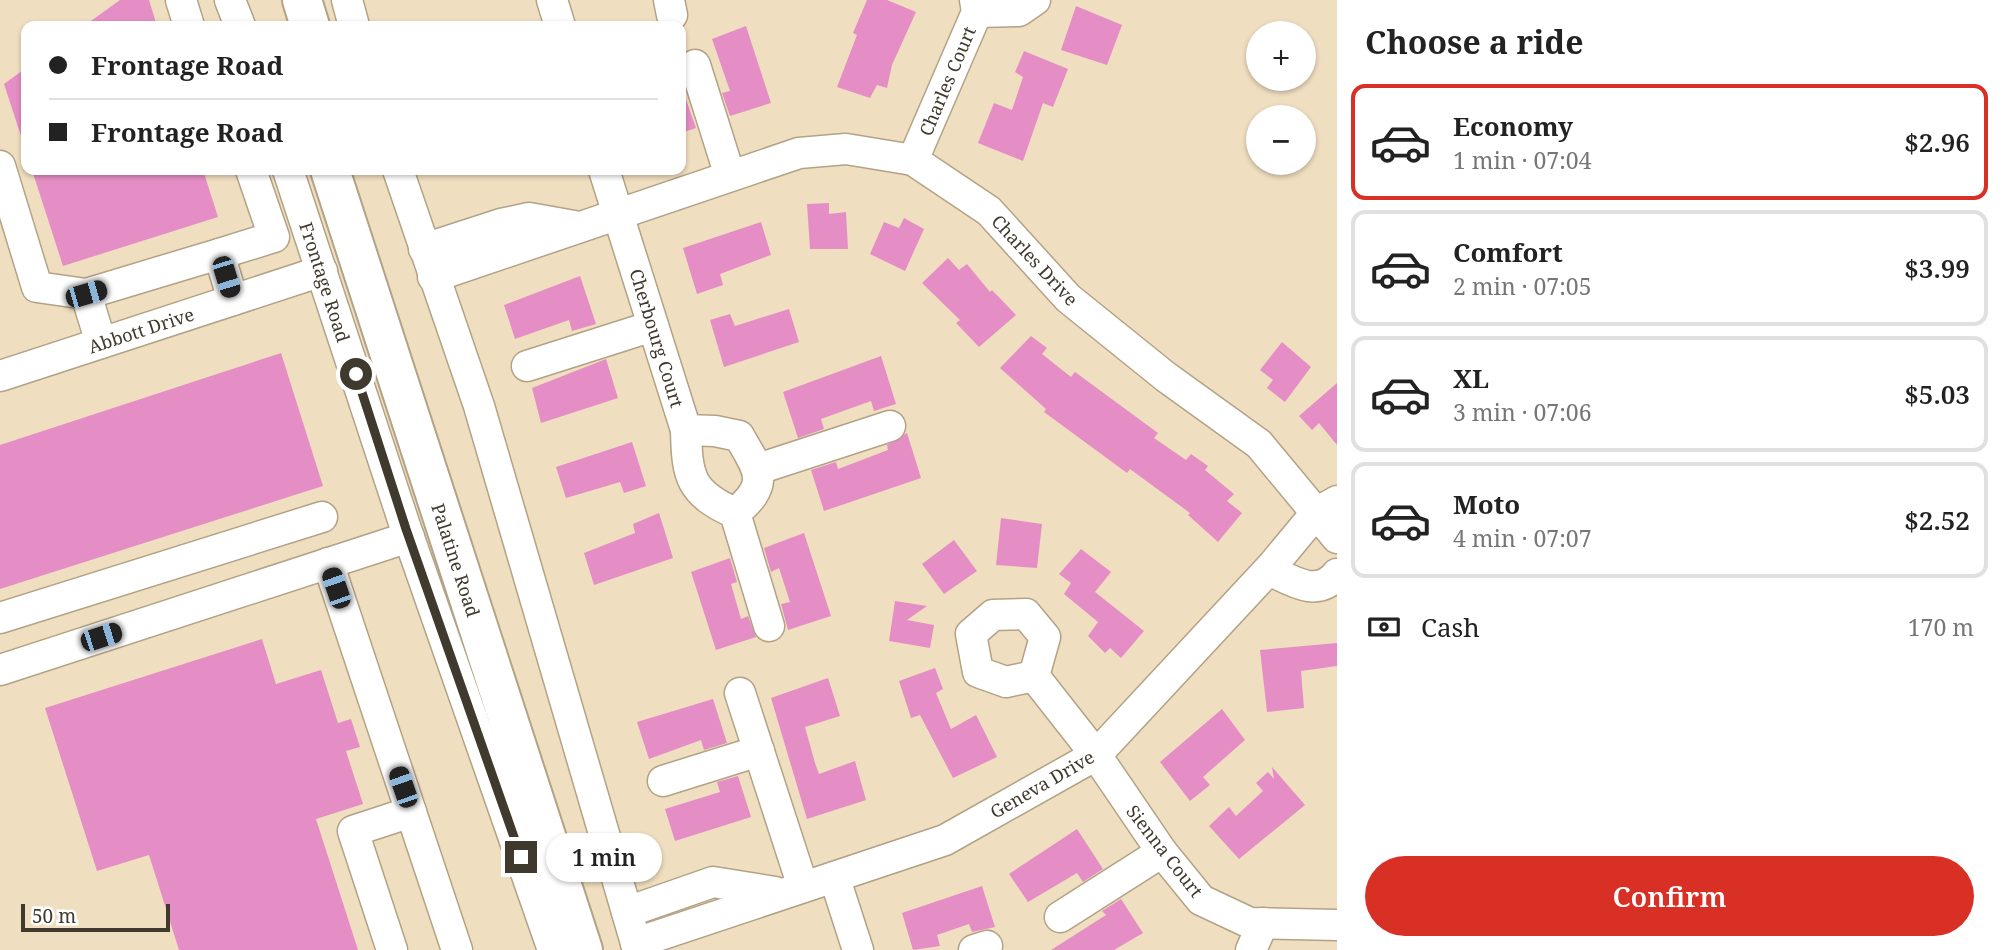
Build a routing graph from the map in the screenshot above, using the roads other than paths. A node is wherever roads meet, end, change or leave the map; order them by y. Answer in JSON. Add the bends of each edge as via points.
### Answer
{"nodes":[{"id":1,"x":181,"y":0,"type":"edge"},
{"id":2,"x":230,"y":0,"type":"edge"},
{"id":3,"x":275,"y":0,"type":"edge"},
{"id":4,"x":302,"y":0,"type":"edge"},
{"id":5,"x":347,"y":0,"type":"edge"},
{"id":6,"x":552,"y":0,"type":"edge"},
{"id":7,"x":1035,"y":0,"type":"edge"},
{"id":8,"x":976,"y":6,"type":"edge"},
{"id":9,"x":187,"y":21,"type":"edge"},
{"id":10,"x":238,"y":21,"type":"edge"},
{"id":11,"x":282,"y":21,"type":"edge"},
{"id":12,"x":308,"y":21,"type":"edge"},
{"id":13,"x":353,"y":21,"type":"edge"},
{"id":14,"x":558,"y":21,"type":"edge"},
{"id":15,"x":695,"y":65,"type":"dead end"},
{"id":16,"x":913,"y":160,"type":"junction"},
{"id":17,"x":0,"y":166,"type":"edge"},
{"id":18,"x":253,"y":175,"type":"edge"},
{"id":19,"x":290,"y":175,"type":"edge"},
{"id":20,"x":332,"y":175,"type":"edge"},
{"id":21,"x":359,"y":175,"type":"edge"},
{"id":22,"x":400,"y":175,"type":"edge"},
{"id":23,"x":606,"y":175,"type":"edge"},
{"id":24,"x":730,"y":176,"type":"junction"},
{"id":25,"x":618,"y":214,"type":"junction"},
{"id":26,"x":578,"y":226,"type":"junction"},
{"id":27,"x":424,"y":248,"type":"junction"},
{"id":28,"x":219,"y":254,"type":"junction"},
{"id":29,"x":322,"y":271,"type":"junction"},
{"id":30,"x":433,"y":277,"type":"junction"},
{"id":31,"x":86,"y":294,"type":"junction"},
{"id":32,"x":233,"y":300,"type":"junction"},
{"id":33,"x":653,"y":326,"type":"junction"},
{"id":34,"x":101,"y":343,"type":"junction"},
{"id":35,"x":527,"y":366,"type":"dead end"},
{"id":36,"x":0,"y":376,"type":"edge"},
{"id":37,"x":890,"y":426,"type":"dead end"},
{"id":38,"x":686,"y":430,"type":"junction"},
{"id":39,"x":758,"y":469,"type":"junction"},
{"id":40,"x":723,"y":507,"type":"junction"},
{"id":41,"x":1326,"y":507,"type":"edge"},
{"id":42,"x":322,"y":517,"type":"dead end"},
{"id":43,"x":409,"y":537,"type":"junction"},
{"id":44,"x":1337,"y":538,"type":"edge"},
{"id":45,"x":328,"y":563,"type":"junction"},
{"id":46,"x":1269,"y":570,"type":"junction"},
{"id":47,"x":1337,"y":574,"type":"edge"},
{"id":48,"x":0,"y":618,"type":"edge"},
{"id":49,"x":769,"y":626,"type":"dead end"},
{"id":50,"x":0,"y":670,"type":"edge"},
{"id":51,"x":1034,"y":676,"type":"dead end"},
{"id":52,"x":740,"y":693,"type":"dead end"},
{"id":53,"x":759,"y":751,"type":"junction"},
{"id":54,"x":1096,"y":755,"type":"junction"},
{"id":55,"x":663,"y":781,"type":"dead end"},
{"id":56,"x":411,"y":812,"type":"junction"},
{"id":57,"x":1162,"y":852,"type":"junction"},
{"id":58,"x":835,"y":879,"type":"junction"},
{"id":59,"x":791,"y":890,"type":"junction"},
{"id":60,"x":626,"y":912,"type":"junction"},
{"id":61,"x":1060,"y":917,"type":"dead end"},
{"id":62,"x":1336,"y":917,"type":"edge"},
{"id":63,"x":1257,"y":937,"type":"edge"},
{"id":64,"x":628,"y":948,"type":"edge"},
{"id":65,"x":392,"y":950,"type":"edge"},
{"id":66,"x":457,"y":950,"type":"edge"},
{"id":67,"x":553,"y":950,"type":"edge"},
{"id":68,"x":583,"y":950,"type":"edge"},
{"id":69,"x":858,"y":950,"type":"edge"}],
"edges":[{"from":1,"to":9,"type":"street"},
{"from":2,"to":10,"type":"street"},
{"from":3,"to":11,"type":"highway"},
{"from":4,"to":12,"type":"highway"},
{"from":5,"to":13,"type":"street"},
{"from":6,"to":14,"type":"street"},
{"from":7,"to":8,"type":"street","via":[[1018,11]]},
{"from":8,"to":16,"type":"street","name":"Charles Court"},
{"from":15,"to":24,"type":"street"},
{"from":16,"to":24,"type":"street","name":"Charles Drive","via":[[846,149],[799,153]]},
{"from":16,"to":41,"type":"street","name":"Charles Drive","via":[[989,211],[1068,298],[1259,444]]},
{"from":17,"to":31,"type":"street","via":[[37,287]]},
{"from":18,"to":28,"type":"street","via":[[274,237]]},
{"from":19,"to":29,"type":"street","name":"Frontage Road"},
{"from":20,"to":68,"type":"highway","name":"Palatine Road"},
{"from":21,"to":64,"type":"highway","name":"Palatine Road"},
{"from":22,"to":27,"type":"street"},
{"from":23,"to":25,"type":"street","name":"Cherbourg Court"},
{"from":24,"to":25,"type":"street","name":"Charles Drive"},
{"from":25,"to":26,"type":"street","name":"Charles Drive"},
{"from":25,"to":33,"type":"street","name":"Cherbourg Court"},
{"from":26,"to":27,"type":"street","name":"Charles Drive","via":[[529,218]]},
{"from":26,"to":30,"type":"street","name":"Charles Drive"},
{"from":27,"to":30,"type":"street"},
{"from":28,"to":31,"type":"street"},
{"from":28,"to":32,"type":"street"},
{"from":29,"to":32,"type":"street","name":"Abbott Drive"},
{"from":29,"to":43,"type":"street","name":"Frontage Road"},
{"from":30,"to":60,"type":"street","via":[[479,406]]},
{"from":31,"to":34,"type":"street"},
{"from":32,"to":34,"type":"street","name":"Abbott Drive"},
{"from":33,"to":35,"type":"street"},
{"from":33,"to":38,"type":"street","name":"Cherbourg Court"},
{"from":34,"to":36,"type":"street","name":"Abbott Drive"},
{"from":37,"to":39,"type":"street"},
{"from":38,"to":39,"type":"street","via":[[738,436]]},
{"from":38,"to":40,"type":"street","name":"Cherbourg Court","via":[[692,484]]},
{"from":39,"to":40,"type":"street","via":[[760,481],[753,498]]},
{"from":40,"to":49,"type":"street","name":"Cherbourg Court"},
{"from":41,"to":44,"type":"street","name":"Charles Drive"},
{"from":41,"to":46,"type":"street","name":"Geneva Drive"},
{"from":42,"to":48,"type":"street"},
{"from":43,"to":45,"type":"street"},
{"from":43,"to":67,"type":"street","name":"Frontage Road"},
{"from":45,"to":50,"type":"street"},
{"from":45,"to":56,"type":"street"},
{"from":46,"to":47,"type":"street","via":[[1310,588],[1322,586]]},
{"from":46,"to":54,"type":"street","name":"Geneva Drive"},
{"from":51,"to":54,"type":"street","name":"Sienna Court"},
{"from":52,"to":53,"type":"street"},
{"from":53,"to":55,"type":"street"},
{"from":53,"to":59,"type":"street"},
{"from":54,"to":57,"type":"street","name":"Sienna Court"},
{"from":54,"to":58,"type":"street","name":"Geneva Drive","via":[[945,840]]},
{"from":56,"to":65,"type":"street","via":[[353,831]]},
{"from":56,"to":66,"type":"street"},
{"from":57,"to":61,"type":"street"},
{"from":57,"to":63,"type":"street","name":"Sienna Court","via":[[1201,900],[1250,923]]},
{"from":58,"to":59,"type":"street","name":"Geneva Drive"},
{"from":58,"to":69,"type":"street"},
{"from":59,"to":60,"type":"street","name":"Geneva Drive","via":[[713,882]]},
{"from":59,"to":64,"type":"street","name":"Geneva Drive"},
{"from":60,"to":64,"type":"street"},
{"from":62,"to":63,"type":"street","name":"Sienna Court"}]}
